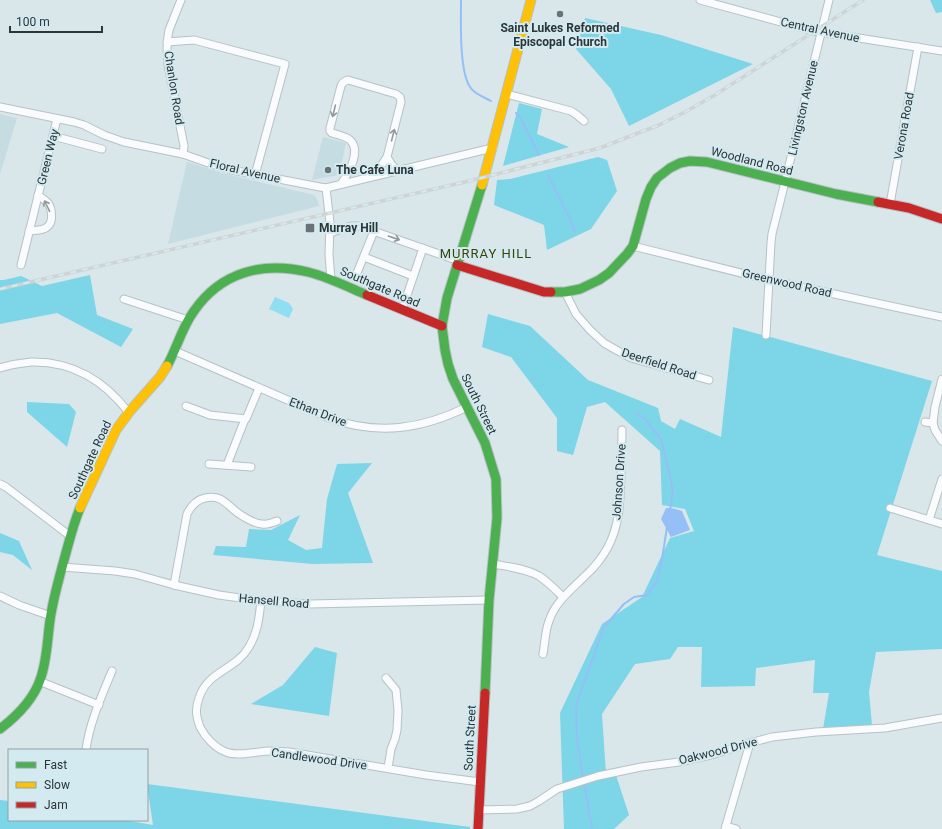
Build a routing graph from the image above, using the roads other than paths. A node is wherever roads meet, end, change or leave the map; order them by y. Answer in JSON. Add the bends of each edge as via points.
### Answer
{"nodes":[{"id":1,"x":181,"y":0,"type":"edge"},
{"id":2,"x":531,"y":0,"type":"edge"},
{"id":3,"x":700,"y":0,"type":"edge"},
{"id":4,"x":829,"y":0,"type":"edge"},
{"id":5,"x":821,"y":32,"type":"junction"},
{"id":6,"x":167,"y":42,"type":"junction"},
{"id":7,"x":918,"y":47,"type":"junction"},
{"id":8,"x":942,"y":51,"type":"edge"},
{"id":9,"x":507,"y":94,"type":"junction"},
{"id":10,"x":0,"y":107,"type":"edge"},
{"id":11,"x":57,"y":119,"type":"junction"},
{"id":12,"x":584,"y":121,"type":"dead end"},
{"id":13,"x":53,"y":136,"type":"junction"},
{"id":14,"x":493,"y":148,"type":"junction"},
{"id":15,"x":102,"y":149,"type":"dead end"},
{"id":16,"x":183,"y":154,"type":"junction"},
{"id":17,"x":387,"y":157,"type":"junction"},
{"id":18,"x":351,"y":167,"type":"junction"},
{"id":19,"x":397,"y":170,"type":"junction"},
{"id":20,"x":255,"y":175,"type":"junction"},
{"id":21,"x":375,"y":175,"type":"junction"},
{"id":22,"x":358,"y":179,"type":"junction"},
{"id":23,"x":786,"y":182,"type":"junction"},
{"id":24,"x":341,"y":184,"type":"junction"},
{"id":25,"x":326,"y":188,"type":"junction"},
{"id":26,"x":38,"y":195,"type":"junction"},
{"id":27,"x":890,"y":204,"type":"junction"},
{"id":28,"x":942,"y":220,"type":"edge"},
{"id":29,"x":29,"y":231,"type":"junction"},
{"id":30,"x":374,"y":231,"type":"junction"},
{"id":31,"x":330,"y":233,"type":"junction"},
{"id":32,"x":633,"y":246,"type":"junction"},
{"id":33,"x":423,"y":248,"type":"junction"},
{"id":34,"x":364,"y":257,"type":"junction"},
{"id":35,"x":458,"y":263,"type":"junction"},
{"id":36,"x":21,"y":265,"type":"dead end"},
{"id":37,"x":357,"y":273,"type":"dead end"},
{"id":38,"x":413,"y":276,"type":"junction"},
{"id":39,"x":331,"y":279,"type":"junction"},
{"id":40,"x":769,"y":280,"type":"junction"},
{"id":41,"x":565,"y":292,"type":"junction"},
{"id":42,"x":124,"y":299,"type":"dead end"},
{"id":43,"x":402,"y":310,"type":"junction"},
{"id":44,"x":942,"y":317,"type":"edge"},
{"id":45,"x":188,"y":320,"type":"junction"},
{"id":46,"x":442,"y":326,"type":"junction"},
{"id":47,"x":766,"y":335,"type":"dead end"},
{"id":48,"x":175,"y":352,"type":"junction"},
{"id":49,"x":0,"y":368,"type":"edge"},
{"id":50,"x":942,"y":379,"type":"edge"},
{"id":51,"x":709,"y":380,"type":"dead end"},
{"id":52,"x":259,"y":388,"type":"junction"},
{"id":53,"x":186,"y":406,"type":"dead end"},
{"id":54,"x":467,"y":407,"type":"junction"},
{"id":55,"x":129,"y":413,"type":"junction"},
{"id":56,"x":245,"y":419,"type":"junction"},
{"id":57,"x":925,"y":422,"type":"dead end"},
{"id":58,"x":933,"y":423,"type":"junction"},
{"id":59,"x":622,"y":430,"type":"dead end"},
{"id":60,"x":942,"y":441,"type":"edge"},
{"id":61,"x":209,"y":464,"type":"dead end"},
{"id":62,"x":227,"y":465,"type":"junction"},
{"id":63,"x":251,"y":467,"type":"dead end"},
{"id":64,"x":942,"y":479,"type":"edge"},
{"id":65,"x":0,"y":484,"type":"edge"},
{"id":66,"x":890,"y":508,"type":"dead end"},
{"id":67,"x":929,"y":520,"type":"junction"},
{"id":68,"x":277,"y":521,"type":"dead end"},
{"id":69,"x":942,"y":524,"type":"edge"},
{"id":70,"x":70,"y":536,"type":"junction"},
{"id":71,"x":493,"y":564,"type":"junction"},
{"id":72,"x":62,"y":567,"type":"junction"},
{"id":73,"x":174,"y":585,"type":"junction"},
{"id":74,"x":0,"y":596,"type":"edge"},
{"id":75,"x":563,"y":597,"type":"junction"},
{"id":76,"x":489,"y":600,"type":"junction"},
{"id":77,"x":261,"y":601,"type":"junction"},
{"id":78,"x":51,"y":616,"type":"junction"},
{"id":79,"x":543,"y":654,"type":"dead end"},
{"id":80,"x":112,"y":671,"type":"dead end"},
{"id":81,"x":386,"y":678,"type":"dead end"},
{"id":82,"x":40,"y":681,"type":"junction"},
{"id":83,"x":98,"y":705,"type":"junction"},
{"id":84,"x":942,"y":718,"type":"edge"},
{"id":85,"x":0,"y":729,"type":"edge"},
{"id":86,"x":750,"y":743,"type":"junction"},
{"id":87,"x":86,"y":749,"type":"edge"},
{"id":88,"x":388,"y":768,"type":"junction"},
{"id":89,"x":480,"y":782,"type":"junction"},
{"id":90,"x":478,"y":810,"type":"junction"},
{"id":91,"x":725,"y":828,"type":"edge"},
{"id":92,"x":478,"y":829,"type":"edge"},
{"id":93,"x":736,"y":829,"type":"edge"}],
"edges":[{"from":1,"to":6,"type":"street","name":"Chanlon Road"},
{"from":2,"to":9,"type":"street","name":"South Street"},
{"from":3,"to":5,"type":"street","name":"Central Avenue"},
{"from":4,"to":5,"type":"street","name":"Livingston Avenue"},
{"from":5,"to":7,"type":"street","name":"Central Avenue"},
{"from":5,"to":23,"type":"street","name":"Livingston Avenue"},
{"from":6,"to":16,"type":"street","name":"Chanlon Road","via":[[167,58],[184,146]]},
{"from":6,"to":20,"type":"street","via":[[194,40],[285,64]]},
{"from":7,"to":8,"type":"street","name":"Central Avenue"},
{"from":7,"to":27,"type":"street","name":"Verona Road"},
{"from":9,"to":12,"type":"street","via":[[571,111]]},
{"from":9,"to":14,"type":"street","name":"South Street"},
{"from":10,"to":11,"type":"street","name":"Floral Avenue"},
{"from":11,"to":13,"type":"street","name":"Green Way"},
{"from":11,"to":16,"type":"street","name":"Floral Avenue","via":[[84,125],[124,142]]},
{"from":13,"to":15,"type":"street"},
{"from":13,"to":26,"type":"street","name":"Green Way"},
{"from":14,"to":19,"type":"street","name":"Floral Avenue"},
{"from":14,"to":35,"type":"street","name":"South Street"},
{"from":16,"to":20,"type":"street","name":"Floral Avenue"},
{"from":17,"to":18,"type":"street","one_way":true,"via":[[401,102],[400,97],[348,80],[342,83],[330,131],[346,137],[353,144]]},
{"from":17,"to":19,"type":"street"},
{"from":17,"to":21,"type":"street"},
{"from":18,"to":22,"type":"street"},
{"from":18,"to":24,"type":"street"},
{"from":19,"to":21,"type":"street","name":"Floral Avenue"},
{"from":20,"to":25,"type":"street","name":"Floral Avenue"},
{"from":21,"to":22,"type":"street","name":"Floral Avenue"},
{"from":22,"to":24,"type":"street","name":"Floral Avenue"},
{"from":23,"to":27,"type":"street","name":"Woodland Road"},
{"from":23,"to":32,"type":"street","name":"Woodland Road","via":[[707,162],[690,161],[675,165],[661,174],[651,187]]},
{"from":23,"to":40,"type":"street","name":"Livingston Avenue","via":[[772,234]]},
{"from":24,"to":25,"type":"street","name":"Floral Avenue"},
{"from":25,"to":31,"type":"street"},
{"from":26,"to":29,"type":"street","name":"Green Way"},
{"from":29,"to":26,"type":"street","name":"Green Way","one_way":true,"via":[[43,229],[51,223],[49,205]]},
{"from":27,"to":28,"type":"street","name":"Woodland Road","via":[[920,211]]},
{"from":29,"to":36,"type":"street","name":"Green Way"},
{"from":30,"to":31,"type":"street","via":[[351,226]]},
{"from":30,"to":33,"type":"street","one_way":true},
{"from":30,"to":34,"type":"street"},
{"from":31,"to":39,"type":"street"},
{"from":32,"to":40,"type":"street","name":"Greenwood Road"},
{"from":32,"to":41,"type":"street","name":"Woodland Road","via":[[619,263],[599,280],[580,289]]},
{"from":33,"to":35,"type":"street"},
{"from":33,"to":38,"type":"street"},
{"from":34,"to":37,"type":"street"},
{"from":34,"to":38,"type":"street"},
{"from":35,"to":41,"type":"street","name":"Woodland Road","via":[[544,292]]},
{"from":35,"to":46,"type":"street","name":"South Street","via":[[447,298]]},
{"from":38,"to":43,"type":"street"},
{"from":39,"to":43,"type":"street","name":"Southgate Road"},
{"from":39,"to":45,"type":"street","name":"Southgate Road","via":[[290,268],[253,270],[216,287],[200,302]]},
{"from":40,"to":44,"type":"street","name":"Greenwood Road"},
{"from":40,"to":47,"type":"street","name":"Livingston Avenue"},
{"from":41,"to":51,"type":"street","name":"Deerfield Road","via":[[576,314],[590,330],[618,352]]},
{"from":42,"to":45,"type":"street"},
{"from":43,"to":46,"type":"street","name":"Southgate Road"},
{"from":45,"to":48,"type":"street","name":"Southgate Road"},
{"from":46,"to":54,"type":"street","name":"South Street","via":[[448,364]]},
{"from":48,"to":52,"type":"street","name":"Ethan Drive"},
{"from":48,"to":55,"type":"street","name":"Southgate Road","via":[[162,375]]},
{"from":49,"to":55,"type":"street","via":[[42,362],[65,366],[92,378],[106,388]]},
{"from":50,"to":58,"type":"street"},
{"from":52,"to":54,"type":"street","name":"Ethan Drive","via":[[329,418],[364,427],[402,427],[420,424]]},
{"from":52,"to":56,"type":"street"},
{"from":53,"to":56,"type":"street","via":[[210,415]]},
{"from":54,"to":71,"type":"street","name":"South Street","via":[[485,442],[496,479],[498,518]]},
{"from":55,"to":70,"type":"street","name":"Southgate Road","via":[[111,439]]},
{"from":56,"to":62,"type":"street"},
{"from":57,"to":58,"type":"street"},
{"from":58,"to":60,"type":"street"},
{"from":59,"to":75,"type":"street","name":"Johnson Drive","via":[[618,520],[602,557]]},
{"from":61,"to":62,"type":"street"},
{"from":62,"to":63,"type":"street"},
{"from":64,"to":67,"type":"street"},
{"from":65,"to":70,"type":"street"},
{"from":66,"to":67,"type":"street"},
{"from":67,"to":69,"type":"street"},
{"from":68,"to":73,"type":"street","via":[[260,524],[241,515],[218,498],[197,501],[187,514]]},
{"from":70,"to":72,"type":"street","name":"Southgate Road"},
{"from":71,"to":75,"type":"street","via":[[540,576]]},
{"from":71,"to":76,"type":"street","name":"South Street"},
{"from":72,"to":73,"type":"street","name":"Hansell Road","via":[[135,574]]},
{"from":72,"to":78,"type":"street","name":"Southgate Road"},
{"from":73,"to":77,"type":"street","name":"Hansell Road"},
{"from":74,"to":78,"type":"street"},
{"from":75,"to":79,"type":"street","name":"Johnson Drive","via":[[549,620]]},
{"from":76,"to":77,"type":"street","name":"Hansell Road","via":[[309,604]]},
{"from":76,"to":89,"type":"street","name":"South Street"},
{"from":77,"to":88,"type":"street","name":"Candlewood Drive","via":[[258,629],[242,657],[211,678],[201,690],[196,708],[198,720],[206,737],[226,752],[290,752]]},
{"from":78,"to":82,"type":"street","name":"Southgate Road"},
{"from":80,"to":83,"type":"street"},
{"from":81,"to":88,"type":"street","via":[[396,690],[398,710],[397,730]]},
{"from":82,"to":83,"type":"street"},
{"from":82,"to":85,"type":"street","name":"Southgate Road","via":[[29,701]]},
{"from":83,"to":87,"type":"street"},
{"from":84,"to":86,"type":"street","name":"Oakwood Drive","via":[[885,728],[772,737]]},
{"from":86,"to":90,"type":"street","name":"Oakwood Drive","via":[[679,762],[598,776],[558,789],[530,806]]},
{"from":86,"to":91,"type":"street"},
{"from":88,"to":89,"type":"street","name":"Candlewood Drive"},
{"from":89,"to":90,"type":"street","name":"South Street"},
{"from":90,"to":92,"type":"street","name":"South Street"},
{"from":91,"to":93,"type":"street"}]}
